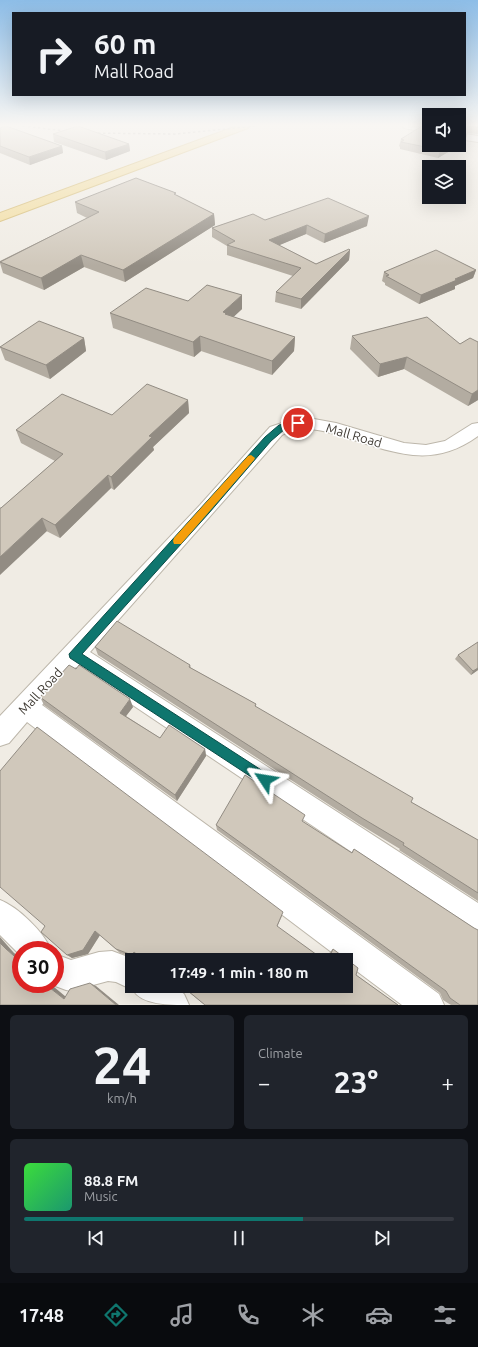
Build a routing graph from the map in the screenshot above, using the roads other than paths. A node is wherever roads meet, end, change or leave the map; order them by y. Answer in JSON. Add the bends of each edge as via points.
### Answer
{"nodes":[{"id":1,"x":102,"y":173,"type":"edge"},
{"id":2,"x":119,"y":173,"type":"edge"},
{"id":3,"x":0,"y":210,"type":"edge"},
{"id":4,"x":0,"y":217,"type":"edge"},
{"id":5,"x":478,"y":428,"type":"edge"},
{"id":6,"x":74,"y":654,"type":"junction"},
{"id":7,"x":25,"y":707,"type":"junction"},
{"id":8,"x":0,"y":734,"type":"edge"},
{"id":9,"x":0,"y":914,"type":"edge"},
{"id":10,"x":478,"y":920,"type":"edge"},
{"id":11,"x":27,"y":941,"type":"edge"},
{"id":12,"x":125,"y":971,"type":"edge"},
{"id":13,"x":64,"y":975,"type":"edge"},
{"id":14,"x":157,"y":993,"type":"edge"},
{"id":15,"x":173,"y":1005,"type":"edge"},
{"id":16,"x":428,"y":1005,"type":"edge"}],
"edges":[{"from":1,"to":3,"type":"main road"},
{"from":2,"to":4,"type":"main road"},
{"from":5,"to":6,"type":"street","name":"Mall Road","via":[[447,447],[423,450],[386,444],[318,425],[298,423],[282,427],[268,439]]},
{"from":6,"to":7,"type":"street","name":"Mall Road"},
{"from":6,"to":10,"type":"street"},
{"from":7,"to":8,"type":"street","name":"Mall Road"},
{"from":7,"to":16,"type":"street"},
{"from":9,"to":11,"type":"street"},
{"from":12,"to":13,"type":"street","via":[[100,966],[80,974]]},
{"from":14,"to":15,"type":"street"}]}
